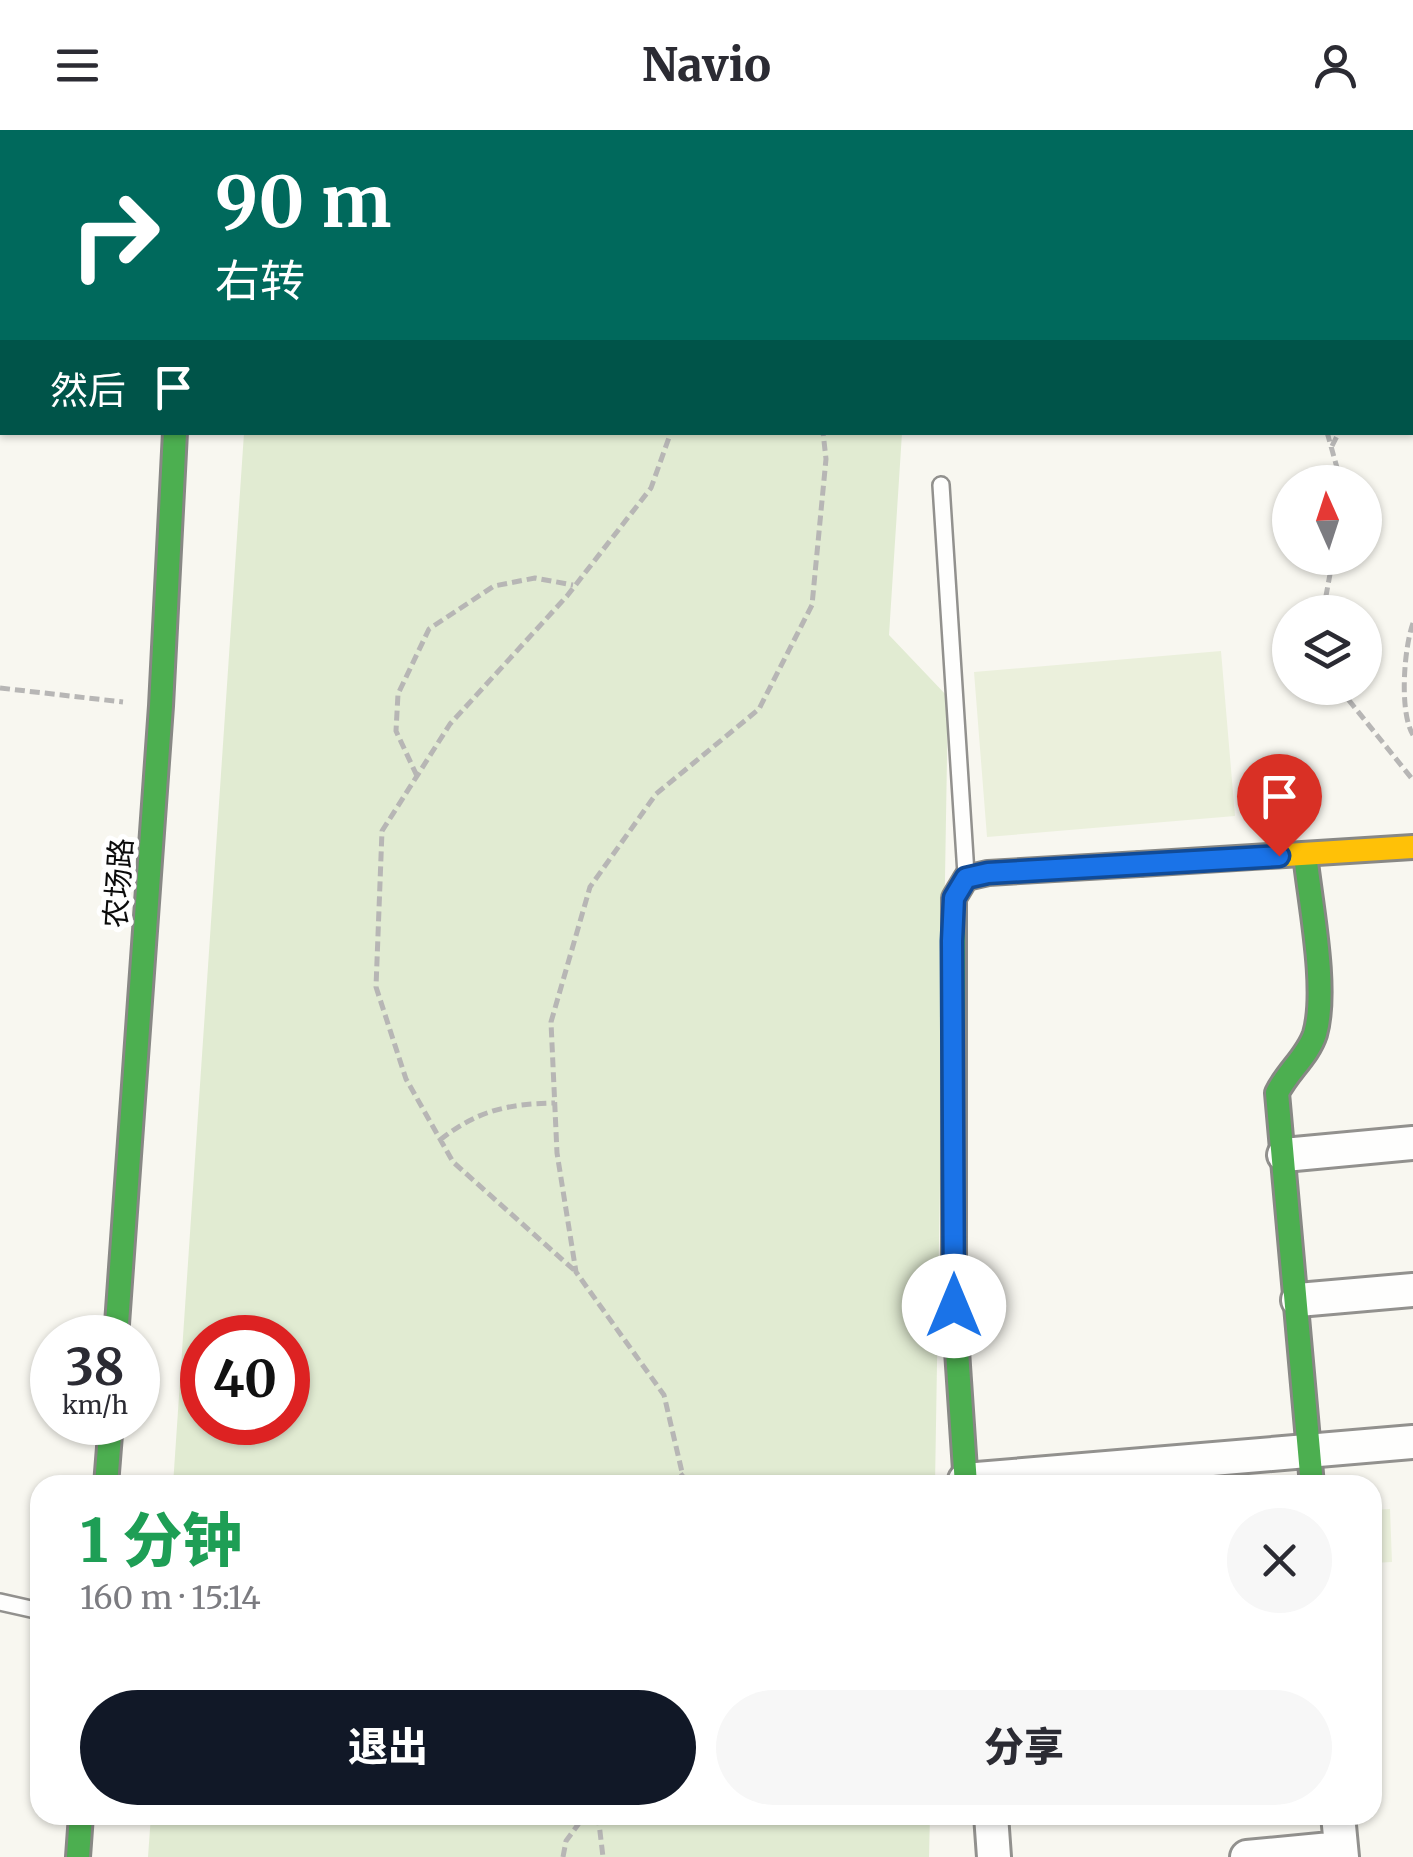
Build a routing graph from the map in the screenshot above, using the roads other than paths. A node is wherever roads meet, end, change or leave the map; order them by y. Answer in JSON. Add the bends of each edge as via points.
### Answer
{"nodes":[{"id":1,"x":175,"y":435,"type":"edge"},
{"id":2,"x":941,"y":485,"type":"dead end"},
{"id":3,"x":1413,"y":846,"type":"edge"},
{"id":4,"x":1305,"y":854,"type":"junction"},
{"id":5,"x":966,"y":878,"type":"junction"},
{"id":6,"x":1413,"y":1143,"type":"edge"},
{"id":7,"x":1284,"y":1155,"type":"junction"},
{"id":8,"x":1413,"y":1290,"type":"edge"},
{"id":9,"x":1298,"y":1300,"type":"junction"},
{"id":10,"x":118,"y":1315,"type":"edge"},
{"id":11,"x":1413,"y":1442,"type":"edge"},
{"id":12,"x":109,"y":1445,"type":"edge"},
{"id":13,"x":1309,"y":1450,"type":"junction"},
{"id":14,"x":107,"y":1475,"type":"edge"},
{"id":15,"x":966,"y":1475,"type":"edge"},
{"id":16,"x":1041,"y":1475,"type":"edge"},
{"id":17,"x":1311,"y":1475,"type":"edge"},
{"id":18,"x":0,"y":1602,"type":"edge"},
{"id":19,"x":30,"y":1610,"type":"edge"},
{"id":20,"x":80,"y":1825,"type":"edge"},
{"id":21,"x":992,"y":1825,"type":"edge"},
{"id":22,"x":1339,"y":1825,"type":"edge"},
{"id":23,"x":1341,"y":1853,"type":"edge"},
{"id":24,"x":78,"y":1857,"type":"edge"},
{"id":25,"x":994,"y":1857,"type":"edge"},
{"id":26,"x":1247,"y":1857,"type":"edge"}],
"edges":[{"from":1,"to":10,"type":"street","name":"农场路"},
{"from":2,"to":5,"type":"lane"},
{"from":3,"to":4,"type":"street"},
{"from":4,"to":5,"type":"street"},
{"from":4,"to":7,"type":"street","via":[[1319,1022],[1305,1057],[1277,1092]]},
{"from":5,"to":15,"type":"street","via":[[954,898],[952,941],[954,1306]]},
{"from":6,"to":7,"type":"street"},
{"from":7,"to":9,"type":"street"},
{"from":8,"to":9,"type":"street"},
{"from":9,"to":13,"type":"street"},
{"from":11,"to":13,"type":"street"},
{"from":12,"to":14,"type":"street"},
{"from":13,"to":16,"type":"street"},
{"from":13,"to":17,"type":"street"},
{"from":18,"to":19,"type":"lane"},
{"from":20,"to":24,"type":"street"},
{"from":21,"to":25,"type":"street"},
{"from":22,"to":23,"type":"street"},
{"from":23,"to":26,"type":"street"}]}
